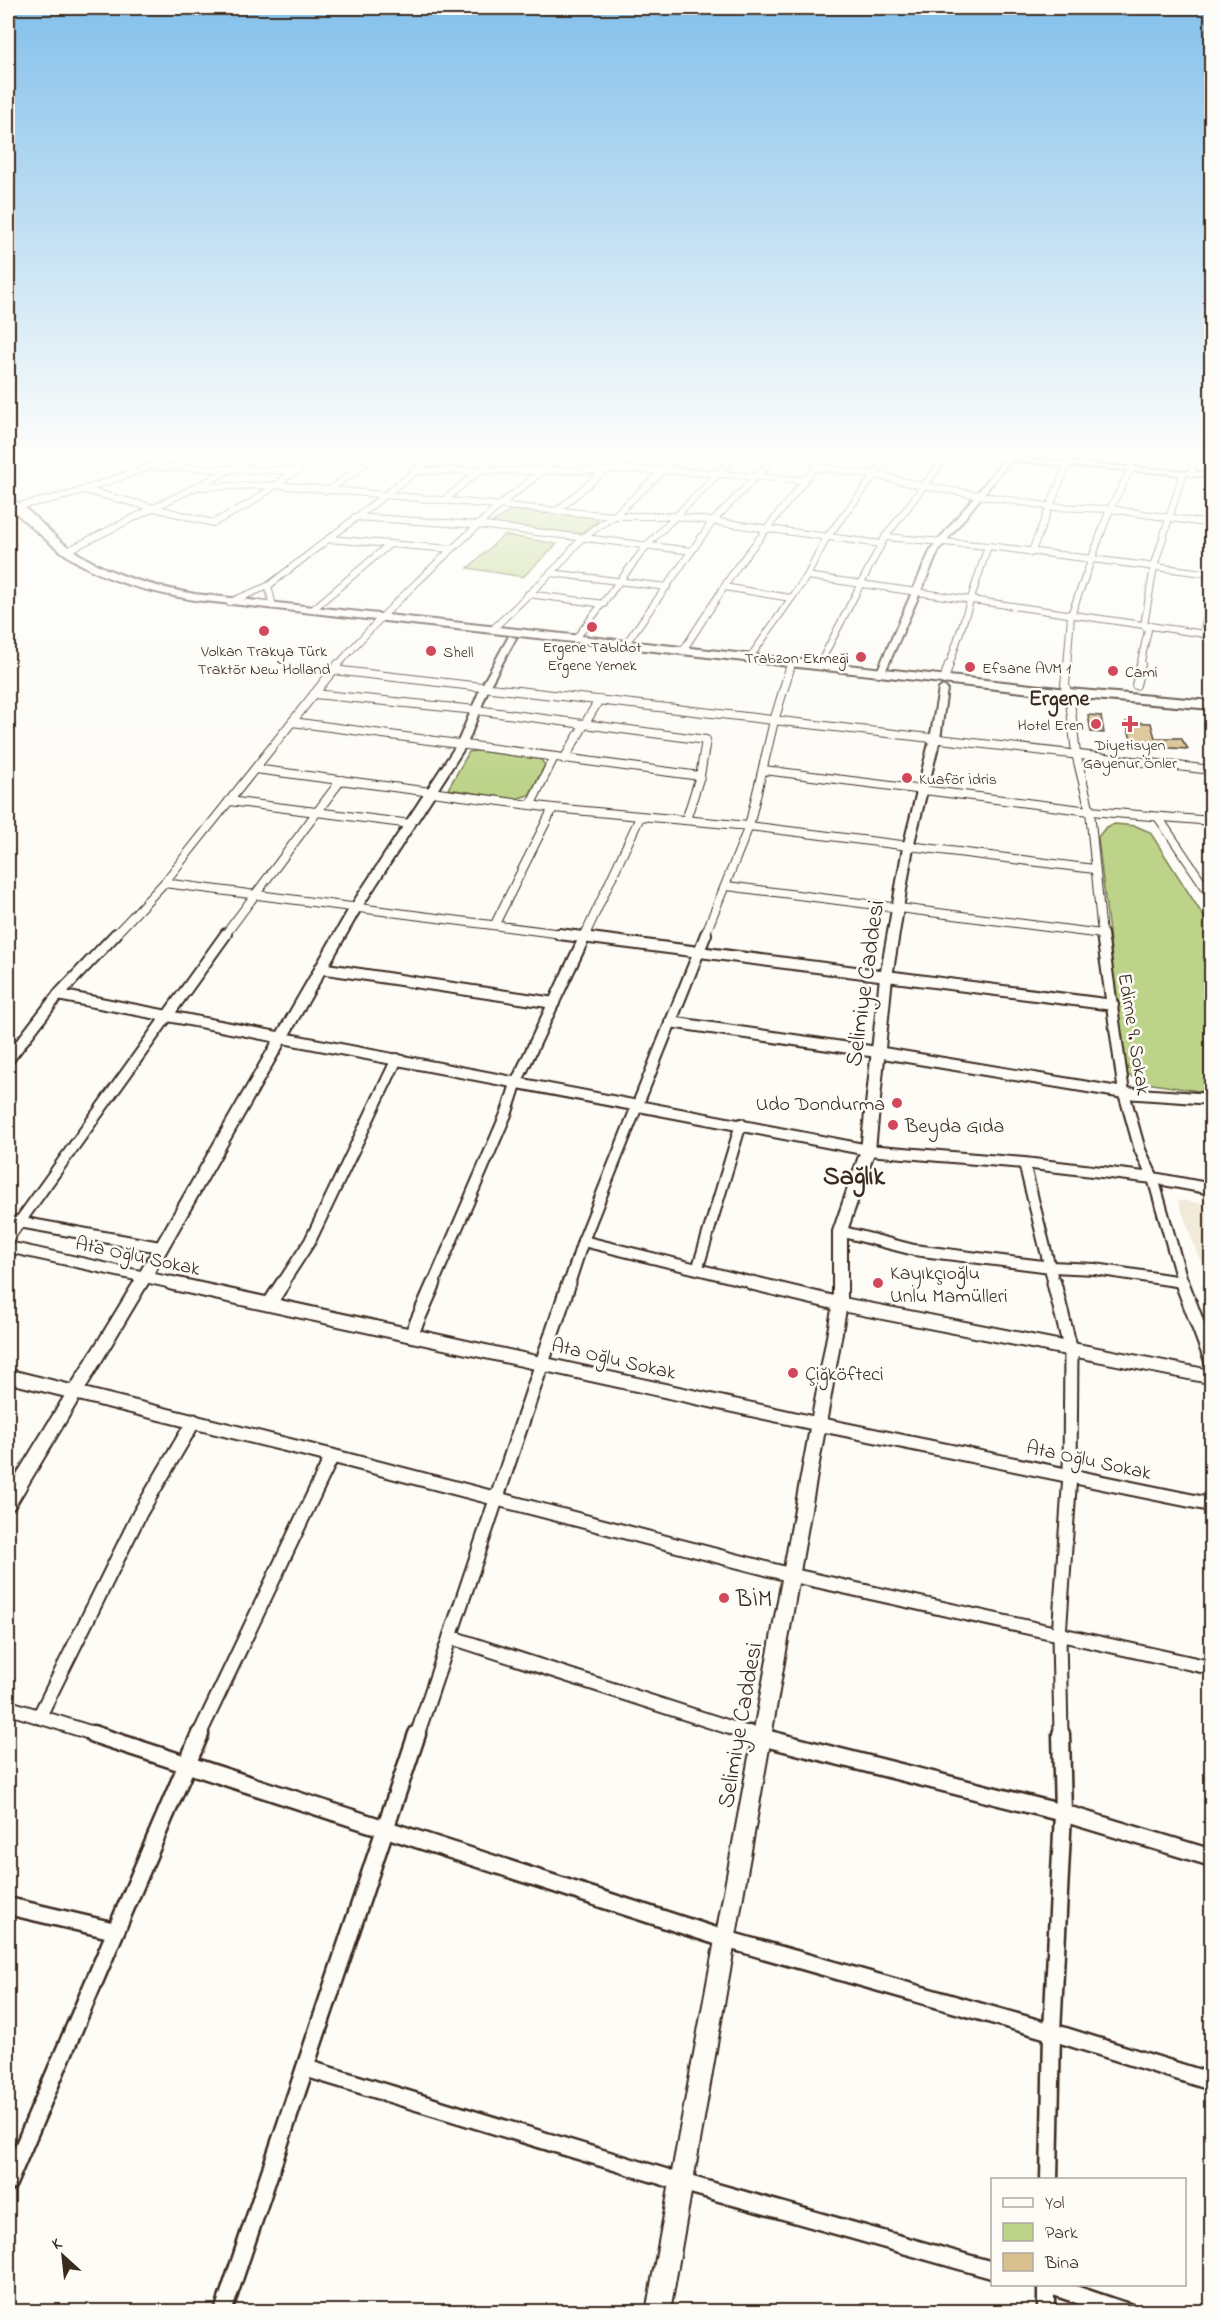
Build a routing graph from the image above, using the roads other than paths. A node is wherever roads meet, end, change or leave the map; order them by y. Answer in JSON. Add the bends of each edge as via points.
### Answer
{"nodes":[{"id":1,"x":70,"y":565,"type":"edge"},
{"id":2,"x":91,"y":565,"type":"edge"},
{"id":3,"x":295,"y":565,"type":"edge"},
{"id":4,"x":362,"y":565,"type":"edge"},
{"id":5,"x":435,"y":565,"type":"edge"},
{"id":6,"x":558,"y":565,"type":"edge"},
{"id":7,"x":631,"y":565,"type":"edge"},
{"id":8,"x":682,"y":565,"type":"edge"},
{"id":9,"x":740,"y":565,"type":"edge"},
{"id":10,"x":813,"y":565,"type":"edge"},
{"id":11,"x":870,"y":565,"type":"edge"},
{"id":12,"x":929,"y":565,"type":"edge"},
{"id":13,"x":982,"y":565,"type":"edge"},
{"id":14,"x":1089,"y":565,"type":"edge"},
{"id":15,"x":1138,"y":565,"type":"edge"},
{"id":16,"x":1154,"y":567,"type":"junction"},
{"id":17,"x":551,"y":573,"type":"junction"},
{"id":18,"x":1212,"y":574,"type":"edge"},
{"id":19,"x":807,"y":576,"type":"junction"},
{"id":20,"x":619,"y":580,"type":"junction"},
{"id":21,"x":863,"y":584,"type":"junction"},
{"id":22,"x":268,"y":586,"type":"junction"},
{"id":23,"x":667,"y":587,"type":"junction"},
{"id":24,"x":724,"y":587,"type":"junction"},
{"id":25,"x":918,"y":593,"type":"junction"},
{"id":26,"x":1212,"y":593,"type":"edge"},
{"id":27,"x":528,"y":594,"type":"junction"},
{"id":28,"x":791,"y":598,"type":"junction"},
{"id":29,"x":970,"y":600,"type":"junction"},
{"id":30,"x":230,"y":602,"type":"junction"},
{"id":31,"x":603,"y":604,"type":"junction"},
{"id":32,"x":273,"y":606,"type":"junction"},
{"id":33,"x":312,"y":610,"type":"junction"},
{"id":34,"x":1071,"y":615,"type":"junction"},
{"id":35,"x":380,"y":619,"type":"junction"},
{"id":36,"x":1144,"y":625,"type":"junction"},
{"id":37,"x":494,"y":628,"type":"junction"},
{"id":38,"x":1203,"y":634,"type":"junction"},
{"id":39,"x":1212,"y":635,"type":"edge"},
{"id":40,"x":578,"y":637,"type":"junction"},
{"id":41,"x":512,"y":638,"type":"junction"},
{"id":42,"x":627,"y":642,"type":"junction"},
{"id":43,"x":684,"y":649,"type":"junction"},
{"id":44,"x":751,"y":656,"type":"junction"},
{"id":45,"x":819,"y":664,"type":"junction"},
{"id":46,"x":790,"y":668,"type":"junction"},
{"id":47,"x":333,"y":670,"type":"junction"},
{"id":48,"x":881,"y":672,"type":"junction"},
{"id":49,"x":943,"y":684,"type":"junction"},
{"id":50,"x":1136,"y":685,"type":"dead end"},
{"id":51,"x":485,"y":687,"type":"junction"},
{"id":52,"x":315,"y":694,"type":"junction"},
{"id":53,"x":1069,"y":697,"type":"junction"},
{"id":54,"x":599,"y":700,"type":"junction"},
{"id":55,"x":1212,"y":705,"type":"edge"},
{"id":56,"x":476,"y":710,"type":"junction"},
{"id":57,"x":1212,"y":713,"type":"edge"},
{"id":58,"x":774,"y":721,"type":"junction"},
{"id":59,"x":292,"y":722,"type":"junction"},
{"id":60,"x":584,"y":725,"type":"junction"},
{"id":61,"x":935,"y":739,"type":"junction"},
{"id":62,"x":462,"y":744,"type":"junction"},
{"id":63,"x":1076,"y":754,"type":"junction"},
{"id":64,"x":554,"y":757,"type":"junction"},
{"id":65,"x":564,"y":759,"type":"junction"},
{"id":66,"x":255,"y":769,"type":"junction"},
{"id":67,"x":764,"y":770,"type":"junction"},
{"id":68,"x":1212,"y":770,"type":"edge"},
{"id":69,"x":700,"y":776,"type":"junction"},
{"id":70,"x":341,"y":780,"type":"junction"},
{"id":71,"x":920,"y":790,"type":"junction"},
{"id":72,"x":431,"y":792,"type":"junction"},
{"id":73,"x":229,"y":801,"type":"junction"},
{"id":74,"x":531,"y":804,"type":"junction"},
{"id":75,"x":553,"y":808,"type":"junction"},
{"id":76,"x":1090,"y":811,"type":"junction"},
{"id":77,"x":318,"y":812,"type":"junction"},
{"id":78,"x":640,"y":817,"type":"junction"},
{"id":79,"x":1158,"y":817,"type":"junction"},
{"id":80,"x":686,"y":820,"type":"junction"},
{"id":81,"x":1212,"y":821,"type":"edge"},
{"id":82,"x":411,"y":824,"type":"junction"},
{"id":83,"x":749,"y":826,"type":"junction"},
{"id":84,"x":908,"y":847,"type":"junction"},
{"id":85,"x":1094,"y":869,"type":"junction"},
{"id":86,"x":164,"y":883,"type":"junction"},
{"id":87,"x":1207,"y":883,"type":"edge"},
{"id":88,"x":727,"y":886,"type":"junction"},
{"id":89,"x":254,"y":894,"type":"junction"},
{"id":90,"x":1212,"y":897,"type":"edge"},
{"id":91,"x":356,"y":907,"type":"junction"},
{"id":92,"x":900,"y":910,"type":"junction"},
{"id":93,"x":495,"y":924,"type":"junction"},
{"id":94,"x":1102,"y":934,"type":"junction"},
{"id":95,"x":586,"y":935,"type":"junction"},
{"id":96,"x":699,"y":950,"type":"junction"},
{"id":97,"x":320,"y":968,"type":"junction"},
{"id":98,"x":886,"y":977,"type":"junction"},
{"id":99,"x":58,"y":994,"type":"junction"},
{"id":100,"x":554,"y":1003,"type":"junction"},
{"id":101,"x":1113,"y":1005,"type":"junction"},
{"id":102,"x":167,"y":1015,"type":"junction"},
{"id":103,"x":670,"y":1022,"type":"junction"},
{"id":104,"x":280,"y":1036,"type":"junction"},
{"id":105,"x":877,"y":1052,"type":"junction"},
{"id":106,"x":397,"y":1059,"type":"junction"},
{"id":107,"x":8,"y":1060,"type":"edge"},
{"id":108,"x":517,"y":1081,"type":"junction"},
{"id":109,"x":1124,"y":1093,"type":"junction"},
{"id":110,"x":1212,"y":1099,"type":"edge"},
{"id":111,"x":637,"y":1106,"type":"junction"},
{"id":112,"x":741,"y":1124,"type":"junction"},
{"id":113,"x":868,"y":1150,"type":"junction"},
{"id":114,"x":1024,"y":1163,"type":"junction"},
{"id":115,"x":1153,"y":1178,"type":"junction"},
{"id":116,"x":1212,"y":1189,"type":"edge"},
{"id":117,"x":13,"y":1221,"type":"edge"},
{"id":118,"x":840,"y":1232,"type":"junction"},
{"id":119,"x":8,"y":1238,"type":"edge"},
{"id":120,"x":583,"y":1241,"type":"junction"},
{"id":121,"x":8,"y":1247,"type":"edge"},
{"id":122,"x":160,"y":1247,"type":"junction"},
{"id":123,"x":698,"y":1267,"type":"junction"},
{"id":124,"x":1052,"y":1268,"type":"junction"},
{"id":125,"x":145,"y":1276,"type":"junction"},
{"id":126,"x":1182,"y":1282,"type":"junction"},
{"id":127,"x":270,"y":1303,"type":"junction"},
{"id":128,"x":840,"y":1304,"type":"junction"},
{"id":129,"x":412,"y":1333,"type":"junction"},
{"id":130,"x":1071,"y":1351,"type":"junction"},
{"id":131,"x":542,"y":1362,"type":"junction"},
{"id":132,"x":1212,"y":1362,"type":"edge"},
{"id":133,"x":8,"y":1376,"type":"edge"},
{"id":134,"x":1212,"y":1377,"type":"edge"},
{"id":135,"x":76,"y":1394,"type":"junction"},
{"id":136,"x":194,"y":1422,"type":"junction"},
{"id":137,"x":818,"y":1424,"type":"junction"},
{"id":138,"x":332,"y":1456,"type":"junction"},
{"id":139,"x":1070,"y":1474,"type":"junction"},
{"id":140,"x":497,"y":1498,"type":"junction"},
{"id":141,"x":8,"y":1503,"type":"edge"},
{"id":142,"x":1212,"y":1505,"type":"edge"},
{"id":143,"x":790,"y":1575,"type":"junction"},
{"id":144,"x":1059,"y":1636,"type":"junction"},
{"id":145,"x":450,"y":1637,"type":"junction"},
{"id":146,"x":1212,"y":1668,"type":"edge"},
{"id":147,"x":8,"y":1707,"type":"edge"},
{"id":148,"x":39,"y":1717,"type":"junction"},
{"id":149,"x":761,"y":1738,"type":"junction"},
{"id":150,"x":186,"y":1763,"type":"junction"},
{"id":151,"x":1062,"y":1813,"type":"junction"},
{"id":152,"x":386,"y":1827,"type":"junction"},
{"id":153,"x":1212,"y":1858,"type":"edge"},
{"id":154,"x":8,"y":1906,"type":"edge"},
{"id":155,"x":115,"y":1931,"type":"junction"},
{"id":156,"x":725,"y":1939,"type":"junction"},
{"id":157,"x":1052,"y":2032,"type":"junction"},
{"id":158,"x":305,"y":2068,"type":"junction"},
{"id":159,"x":1212,"y":2082,"type":"edge"},
{"id":160,"x":13,"y":2154,"type":"edge"},
{"id":161,"x":1049,"y":2178,"type":"edge"},
{"id":162,"x":681,"y":2182,"type":"junction"},
{"id":163,"x":8,"y":2183,"type":"edge"},
{"id":164,"x":991,"y":2269,"type":"edge"},
{"id":165,"x":1046,"y":2286,"type":"edge"},
{"id":166,"x":1049,"y":2286,"type":"edge"},
{"id":167,"x":224,"y":2312,"type":"edge"},
{"id":168,"x":658,"y":2312,"type":"edge"},
{"id":169,"x":1046,"y":2312,"type":"edge"},
{"id":170,"x":1128,"y":2312,"type":"edge"}],
"edges":[{"from":1,"to":35,"type":"highway","via":[[121,588],[189,603]]},
{"from":2,"to":30,"type":"highway","via":[[138,585]]},
{"from":3,"to":22,"type":"street"},
{"from":4,"to":33,"type":"street"},
{"from":5,"to":35,"type":"street"},
{"from":6,"to":17,"type":"street"},
{"from":7,"to":20,"type":"street"},
{"from":8,"to":23,"type":"street"},
{"from":9,"to":24,"type":"street"},
{"from":10,"to":19,"type":"street"},
{"from":11,"to":21,"type":"street"},
{"from":12,"to":25,"type":"street"},
{"from":13,"to":29,"type":"street"},
{"from":14,"to":34,"type":"street","name":"Edirne 9. Sokak"},
{"from":15,"to":16,"type":"street"},
{"from":16,"to":18,"type":"street"},
{"from":16,"to":36,"type":"street"},
{"from":17,"to":20,"type":"street"},
{"from":17,"to":27,"type":"street"},
{"from":19,"to":21,"type":"street"},
{"from":19,"to":28,"type":"street"},
{"from":20,"to":23,"type":"street"},
{"from":20,"to":31,"type":"street"},
{"from":21,"to":25,"type":"street"},
{"from":21,"to":45,"type":"street"},
{"from":22,"to":30,"type":"street"},
{"from":22,"to":32,"type":"street"},
{"from":23,"to":42,"type":"street"},
{"from":24,"to":28,"type":"street"},
{"from":24,"to":43,"type":"street"},
{"from":25,"to":29,"type":"street"},
{"from":25,"to":48,"type":"street"},
{"from":26,"to":38,"type":"street"},
{"from":27,"to":31,"type":"street"},
{"from":27,"to":37,"type":"street"},
{"from":28,"to":44,"type":"street"},
{"from":29,"to":34,"type":"street"},
{"from":29,"to":49,"type":"street"},
{"from":30,"to":32,"type":"highway"},
{"from":31,"to":40,"type":"street"},
{"from":32,"to":33,"type":"highway"},
{"from":33,"to":35,"type":"highway"},
{"from":34,"to":36,"type":"street"},
{"from":34,"to":53,"type":"street","name":"Edirne 9. Sokak","via":[[1065,685]]},
{"from":35,"to":37,"type":"highway"},
{"from":35,"to":41,"type":"highway"},
{"from":35,"to":47,"type":"street"},
{"from":36,"to":38,"type":"street"},
{"from":36,"to":50,"type":"street","via":[[1148,630]]},
{"from":37,"to":40,"type":"highway"},
{"from":38,"to":39,"type":"street"},
{"from":40,"to":42,"type":"highway"},
{"from":41,"to":46,"type":"highway"},
{"from":41,"to":51,"type":"street"},
{"from":42,"to":43,"type":"highway"},
{"from":43,"to":44,"type":"highway"},
{"from":44,"to":45,"type":"highway"},
{"from":45,"to":48,"type":"highway"},
{"from":46,"to":49,"type":"highway"},
{"from":46,"to":58,"type":"street"},
{"from":47,"to":51,"type":"street"},
{"from":47,"to":52,"type":"street"},
{"from":48,"to":49,"type":"highway"},
{"from":49,"to":53,"type":"highway"},
{"from":49,"to":61,"type":"street","name":"Selimiye Caddesi"},
{"from":51,"to":54,"type":"street"},
{"from":51,"to":56,"type":"street"},
{"from":52,"to":56,"type":"street"},
{"from":52,"to":59,"type":"street"},
{"from":53,"to":55,"type":"highway"},
{"from":53,"to":57,"type":"highway"},
{"from":53,"to":63,"type":"street","name":"Edirne 9. Sokak"},
{"from":54,"to":58,"type":"street"},
{"from":54,"to":60,"type":"street"},
{"from":56,"to":60,"type":"street"},
{"from":56,"to":62,"type":"street"},
{"from":58,"to":61,"type":"street"},
{"from":58,"to":67,"type":"street"},
{"from":59,"to":62,"type":"street"},
{"from":59,"to":66,"type":"street"},
{"from":60,"to":65,"type":"street"},
{"from":60,"to":69,"type":"street","via":[[706,740]]},
{"from":61,"to":63,"type":"street"},
{"from":61,"to":71,"type":"street","name":"Selimiye Caddesi"},
{"from":62,"to":64,"type":"street"},
{"from":62,"to":72,"type":"street"},
{"from":63,"to":68,"type":"street"},
{"from":63,"to":76,"type":"street","name":"Edirne 9. Sokak"},
{"from":64,"to":65,"type":"street"},
{"from":64,"to":74,"type":"street"},
{"from":65,"to":69,"type":"street"},
{"from":66,"to":70,"type":"street"},
{"from":66,"to":73,"type":"street"},
{"from":67,"to":71,"type":"street"},
{"from":67,"to":83,"type":"street"},
{"from":69,"to":80,"type":"street"},
{"from":70,"to":72,"type":"street"},
{"from":70,"to":77,"type":"street"},
{"from":71,"to":76,"type":"street"},
{"from":71,"to":84,"type":"street","name":"Selimiye Caddesi"},
{"from":72,"to":74,"type":"street"},
{"from":72,"to":82,"type":"street"},
{"from":73,"to":77,"type":"street"},
{"from":73,"to":86,"type":"street"},
{"from":74,"to":75,"type":"street"},
{"from":75,"to":78,"type":"street"},
{"from":75,"to":93,"type":"street"},
{"from":76,"to":79,"type":"street"},
{"from":76,"to":85,"type":"street","name":"Edirne 9. Sokak"},
{"from":77,"to":82,"type":"street"},
{"from":77,"to":89,"type":"street"},
{"from":78,"to":80,"type":"street"},
{"from":78,"to":95,"type":"street"},
{"from":79,"to":81,"type":"street"},
{"from":79,"to":87,"type":"street"},
{"from":80,"to":83,"type":"street"},
{"from":82,"to":91,"type":"street"},
{"from":83,"to":84,"type":"street"},
{"from":83,"to":88,"type":"street"},
{"from":84,"to":85,"type":"street"},
{"from":84,"to":92,"type":"street","name":"Selimiye Caddesi"},
{"from":85,"to":94,"type":"street","name":"Edirne 9. Sokak"},
{"from":86,"to":89,"type":"street"},
{"from":86,"to":99,"type":"street"},
{"from":87,"to":90,"type":"street"},
{"from":88,"to":92,"type":"street"},
{"from":88,"to":96,"type":"street"},
{"from":89,"to":91,"type":"street"},
{"from":89,"to":102,"type":"street"},
{"from":91,"to":93,"type":"street"},
{"from":91,"to":97,"type":"street"},
{"from":92,"to":94,"type":"street"},
{"from":92,"to":98,"type":"street","name":"Selimiye Caddesi"},
{"from":93,"to":95,"type":"street"},
{"from":94,"to":101,"type":"street","name":"Edirne 9. Sokak"},
{"from":95,"to":96,"type":"street"},
{"from":95,"to":100,"type":"street"},
{"from":96,"to":98,"type":"street"},
{"from":96,"to":103,"type":"street"},
{"from":97,"to":100,"type":"street"},
{"from":97,"to":104,"type":"street"},
{"from":98,"to":101,"type":"street"},
{"from":98,"to":105,"type":"street","name":"Selimiye Caddesi"},
{"from":99,"to":102,"type":"street"},
{"from":99,"to":107,"type":"street"},
{"from":100,"to":108,"type":"street"},
{"from":101,"to":109,"type":"street","name":"Edirne 9. Sokak"},
{"from":102,"to":104,"type":"street"},
{"from":102,"to":117,"type":"street"},
{"from":103,"to":105,"type":"street"},
{"from":103,"to":111,"type":"street"},
{"from":104,"to":106,"type":"street"},
{"from":104,"to":122,"type":"street"},
{"from":105,"to":109,"type":"street"},
{"from":105,"to":113,"type":"street","name":"Selimiye Caddesi"},
{"from":106,"to":108,"type":"street"},
{"from":106,"to":127,"type":"street","via":[[310,1241]]},
{"from":108,"to":111,"type":"street"},
{"from":108,"to":129,"type":"street"},
{"from":109,"to":110,"type":"street"},
{"from":109,"to":115,"type":"street","name":"Edirne 9. Sokak","via":[[1140,1150]]},
{"from":111,"to":112,"type":"street"},
{"from":111,"to":120,"type":"street"},
{"from":112,"to":113,"type":"street"},
{"from":112,"to":123,"type":"street"},
{"from":113,"to":114,"type":"street"},
{"from":113,"to":118,"type":"street","name":"Selimiye Caddesi"},
{"from":114,"to":115,"type":"street"},
{"from":114,"to":124,"type":"street"},
{"from":115,"to":116,"type":"street"},
{"from":115,"to":126,"type":"street","name":"Edirne 9. Sokak"},
{"from":117,"to":119,"type":"street"},
{"from":117,"to":122,"type":"street"},
{"from":118,"to":124,"type":"street","via":[[914,1250]]},
{"from":118,"to":128,"type":"street","name":"Selimiye Caddesi"},
{"from":120,"to":123,"type":"street"},
{"from":120,"to":131,"type":"street"},
{"from":121,"to":125,"type":"street","name":"Ata Oğlu Sokak"},
{"from":122,"to":125,"type":"street"},
{"from":123,"to":128,"type":"street"},
{"from":124,"to":126,"type":"street","via":[[1095,1269]]},
{"from":124,"to":130,"type":"street"},
{"from":125,"to":127,"type":"street","name":"Ata Oğlu Sokak"},
{"from":125,"to":135,"type":"street"},
{"from":126,"to":132,"type":"street","name":"Edirne 9. Sokak"},
{"from":127,"to":129,"type":"street","name":"Ata Oğlu Sokak"},
{"from":128,"to":130,"type":"street"},
{"from":128,"to":137,"type":"street","name":"Selimiye Caddesi"},
{"from":129,"to":131,"type":"street","name":"Ata Oğlu Sokak"},
{"from":130,"to":134,"type":"street"},
{"from":130,"to":139,"type":"street"},
{"from":131,"to":137,"type":"street","name":"Ata Oğlu Sokak"},
{"from":131,"to":140,"type":"street"},
{"from":133,"to":135,"type":"street"},
{"from":135,"to":136,"type":"street"},
{"from":135,"to":141,"type":"street"},
{"from":136,"to":138,"type":"street"},
{"from":136,"to":148,"type":"street","via":[[141,1513]]},
{"from":137,"to":139,"type":"street","name":"Ata Oğlu Sokak"},
{"from":137,"to":143,"type":"street","name":"Selimiye Caddesi"},
{"from":138,"to":140,"type":"street"},
{"from":138,"to":150,"type":"street"},
{"from":139,"to":142,"type":"street","name":"Ata Oğlu Sokak"},
{"from":139,"to":144,"type":"street"},
{"from":140,"to":143,"type":"street"},
{"from":140,"to":145,"type":"street"},
{"from":143,"to":144,"type":"street"},
{"from":143,"to":149,"type":"street","name":"Selimiye Caddesi"},
{"from":144,"to":146,"type":"street"},
{"from":144,"to":151,"type":"street"},
{"from":145,"to":149,"type":"street"},
{"from":145,"to":152,"type":"street"},
{"from":147,"to":148,"type":"street"},
{"from":148,"to":150,"type":"street"},
{"from":149,"to":151,"type":"street"},
{"from":149,"to":156,"type":"street","name":"Selimiye Caddesi"},
{"from":150,"to":152,"type":"street"},
{"from":150,"to":155,"type":"street"},
{"from":151,"to":153,"type":"street"},
{"from":151,"to":157,"type":"street"},
{"from":152,"to":156,"type":"street"},
{"from":152,"to":158,"type":"street"},
{"from":154,"to":155,"type":"street"},
{"from":155,"to":160,"type":"street"},
{"from":156,"to":157,"type":"street"},
{"from":156,"to":162,"type":"street","name":"Selimiye Caddesi"},
{"from":157,"to":159,"type":"street"},
{"from":157,"to":161,"type":"street"},
{"from":158,"to":162,"type":"street"},
{"from":158,"to":167,"type":"street"},
{"from":160,"to":163,"type":"street"},
{"from":162,"to":164,"type":"street"},
{"from":162,"to":168,"type":"street","name":"Selimiye Caddesi"},
{"from":165,"to":169,"type":"street"},
{"from":166,"to":170,"type":"street"}]}
